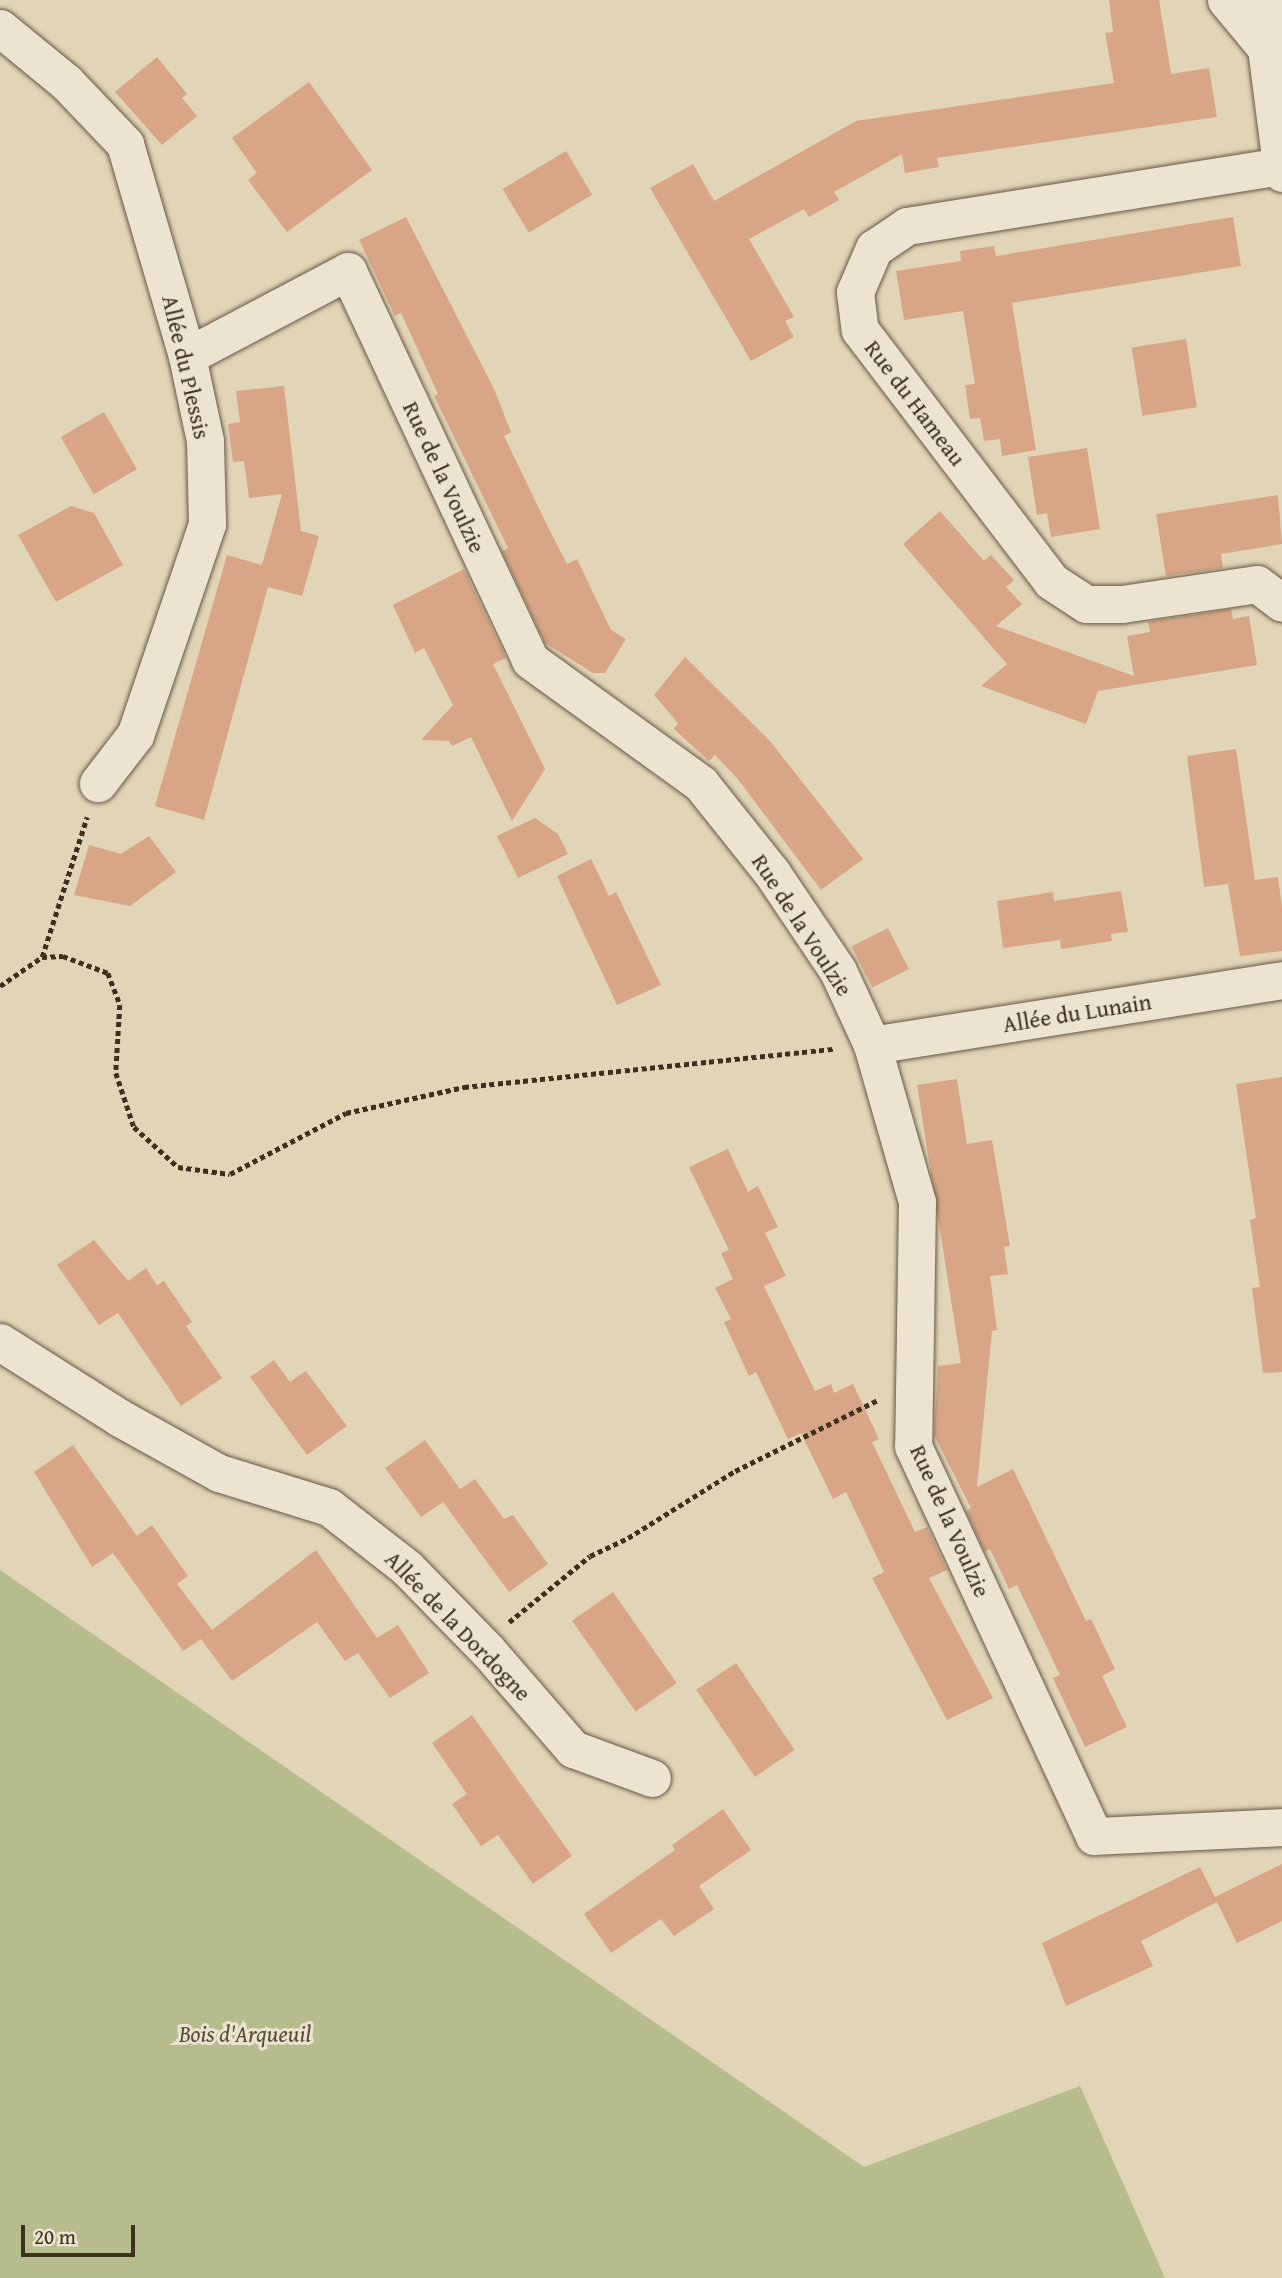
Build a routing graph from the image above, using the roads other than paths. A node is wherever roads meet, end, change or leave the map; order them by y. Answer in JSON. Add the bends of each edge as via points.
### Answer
{"nodes":[{"id":1,"x":1226,"y":0,"type":"edge"},
{"id":2,"x":1267,"y":0,"type":"edge"},
{"id":3,"x":0,"y":28,"type":"edge"},
{"id":4,"x":1266,"y":48,"type":"junction"},
{"id":5,"x":1281,"y":169,"type":"edge"},
{"id":6,"x":187,"y":356,"type":"junction"},
{"id":7,"x":1282,"y":603,"type":"edge"},
{"id":8,"x":98,"y":783,"type":"road end"},
{"id":9,"x":1282,"y":980,"type":"edge"},
{"id":10,"x":872,"y":1045,"type":"junction"},
{"id":11,"x":0,"y":1342,"type":"edge"},
{"id":12,"x":652,"y":1778,"type":"dead end"},
{"id":13,"x":1282,"y":1827,"type":"edge"}],
"edges":[{"from":1,"to":4,"type":"street"},
{"from":2,"to":4,"type":"street"},
{"from":3,"to":6,"type":"street","name":"Allée du Plessis","via":[[66,82],[125,144]]},
{"from":4,"to":5,"type":"street"},
{"from":5,"to":7,"type":"street","name":"Rue du Hameau","via":[[907,226],[874,248],[855,292],[860,330],[1051,582],[1086,604],[1122,604],[1257,584]]},
{"from":6,"to":8,"type":"street","name":"Allée du Plessis","via":[[205,441],[207,524],[135,735]]},
{"from":6,"to":10,"type":"street","name":"Rue de la Voulzie","via":[[348,271],[530,660],[701,784],[772,873],[838,971]]},
{"from":9,"to":10,"type":"street","name":"Allée du Lunain"},
{"from":10,"to":13,"type":"street","name":"Rue de la Voulzie","via":[[917,1202],[912,1446],[1094,1836]]},
{"from":11,"to":12,"type":"street","name":"Allée de la Dordogne","via":[[120,1418],[219,1473],[329,1507],[407,1568],[488,1651],[573,1749]]}]}
